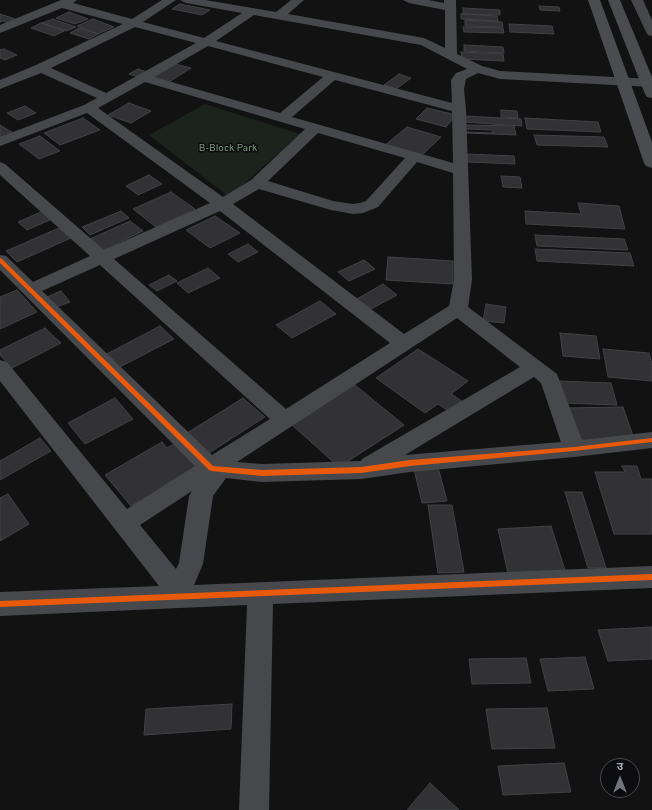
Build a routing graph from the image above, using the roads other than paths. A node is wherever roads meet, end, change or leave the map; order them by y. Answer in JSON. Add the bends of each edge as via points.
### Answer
{"nodes":[{"id":1,"x":170,"y":0,"type":"edge"},
{"id":2,"x":186,"y":0,"type":"edge"},
{"id":3,"x":298,"y":0,"type":"edge"},
{"id":4,"x":409,"y":0,"type":"edge"},
{"id":5,"x":594,"y":0,"type":"edge"},
{"id":6,"x":614,"y":0,"type":"edge"},
{"id":7,"x":637,"y":0,"type":"edge"},
{"id":8,"x":66,"y":2,"type":"edge"},
{"id":9,"x":450,"y":3,"type":"edge"},
{"id":10,"x":252,"y":12,"type":"junction"},
{"id":11,"x":279,"y":16,"type":"junction"},
{"id":12,"x":133,"y":23,"type":"junction"},
{"id":13,"x":0,"y":30,"type":"edge"},
{"id":14,"x":652,"y":32,"type":"edge"},
{"id":15,"x":205,"y":43,"type":"junction"},
{"id":16,"x":451,"y":55,"type":"junction"},
{"id":17,"x":41,"y":68,"type":"junction"},
{"id":18,"x":477,"y":69,"type":"junction"},
{"id":19,"x":332,"y":76,"type":"junction"},
{"id":20,"x":145,"y":78,"type":"junction"},
{"id":21,"x":624,"y":83,"type":"junction"},
{"id":22,"x":0,"y":85,"type":"edge"},
{"id":23,"x":650,"y":87,"type":"edge"},
{"id":24,"x":107,"y":98,"type":"junction"},
{"id":25,"x":89,"y":108,"type":"junction"},
{"id":26,"x":459,"y":109,"type":"junction"},
{"id":27,"x":282,"y":118,"type":"junction"},
{"id":28,"x":315,"y":128,"type":"junction"},
{"id":29,"x":0,"y":142,"type":"edge"},
{"id":30,"x":414,"y":157,"type":"junction"},
{"id":31,"x":652,"y":163,"type":"edge"},
{"id":32,"x":0,"y":167,"type":"edge"},
{"id":33,"x":460,"y":170,"type":"junction"},
{"id":34,"x":257,"y":183,"type":"junction"},
{"id":35,"x":222,"y":204,"type":"junction"},
{"id":36,"x":101,"y":257,"type":"junction"},
{"id":37,"x":0,"y":260,"type":"edge"},
{"id":38,"x":30,"y":290,"type":"junction"},
{"id":39,"x":458,"y":309,"type":"junction"},
{"id":40,"x":404,"y":344,"type":"junction"},
{"id":41,"x":0,"y":367,"type":"edge"},
{"id":42,"x":535,"y":367,"type":"junction"},
{"id":43,"x":285,"y":420,"type":"junction"},
{"id":44,"x":652,"y":440,"type":"edge"},
{"id":45,"x":574,"y":449,"type":"junction"},
{"id":46,"x":216,"y":469,"type":"junction"},
{"id":47,"x":361,"y":470,"type":"junction"},
{"id":48,"x":124,"y":523,"type":"junction"},
{"id":49,"x":652,"y":577,"type":"edge"},
{"id":50,"x":181,"y":593,"type":"junction"},
{"id":51,"x":260,"y":593,"type":"junction"},
{"id":52,"x":0,"y":604,"type":"edge"},
{"id":53,"x":254,"y":810,"type":"edge"}],
"edges":[{"from":1,"to":12,"type":"street"},
{"from":2,"to":10,"type":"street"},
{"from":3,"to":11,"type":"street"},
{"from":4,"to":9,"type":"street"},
{"from":5,"to":21,"type":"street"},
{"from":6,"to":23,"type":"street"},
{"from":7,"to":14,"type":"street"},
{"from":8,"to":12,"type":"street"},
{"from":8,"to":13,"type":"street"},
{"from":9,"to":16,"type":"street"},
{"from":10,"to":11,"type":"street"},
{"from":10,"to":15,"type":"street"},
{"from":11,"to":16,"type":"street","via":[[414,39]]},
{"from":12,"to":15,"type":"street"},
{"from":12,"to":17,"type":"street"},
{"from":15,"to":19,"type":"street"},
{"from":15,"to":20,"type":"street"},
{"from":16,"to":18,"type":"street"},
{"from":17,"to":22,"type":"street"},
{"from":17,"to":24,"type":"street"},
{"from":18,"to":21,"type":"street","via":[[500,76]]},
{"from":18,"to":26,"type":"street","via":[[458,80]]},
{"from":19,"to":26,"type":"street"},
{"from":19,"to":27,"type":"street"},
{"from":20,"to":24,"type":"street"},
{"from":20,"to":27,"type":"street"},
{"from":21,"to":23,"type":"street"},
{"from":21,"to":31,"type":"street"},
{"from":24,"to":25,"type":"street"},
{"from":25,"to":29,"type":"street"},
{"from":25,"to":35,"type":"street"},
{"from":26,"to":33,"type":"street"},
{"from":27,"to":28,"type":"street"},
{"from":28,"to":30,"type":"street"},
{"from":28,"to":34,"type":"street"},
{"from":30,"to":33,"type":"street"},
{"from":30,"to":34,"type":"street","via":[[372,204],[363,208],[331,205]]},
{"from":32,"to":36,"type":"street"},
{"from":33,"to":39,"type":"street","via":[[462,280]]},
{"from":34,"to":35,"type":"street"},
{"from":35,"to":36,"type":"street"},
{"from":35,"to":40,"type":"street"},
{"from":36,"to":38,"type":"street"},
{"from":36,"to":43,"type":"street"},
{"from":37,"to":38,"type":"street"},
{"from":38,"to":46,"type":"street"},
{"from":39,"to":40,"type":"street"},
{"from":39,"to":42,"type":"street"},
{"from":40,"to":43,"type":"street"},
{"from":41,"to":48,"type":"street"},
{"from":42,"to":45,"type":"street","via":[[550,379]]},
{"from":42,"to":47,"type":"street"},
{"from":43,"to":46,"type":"street"},
{"from":44,"to":45,"type":"street"},
{"from":45,"to":47,"type":"street","via":[[410,463]]},
{"from":46,"to":47,"type":"street","via":[[262,473]]},
{"from":46,"to":48,"type":"street"},
{"from":46,"to":50,"type":"street","via":[[201,496],[191,564]]},
{"from":48,"to":50,"type":"street"},
{"from":49,"to":51,"type":"street"},
{"from":50,"to":51,"type":"street"},
{"from":50,"to":52,"type":"street"},
{"from":51,"to":53,"type":"street"}]}
